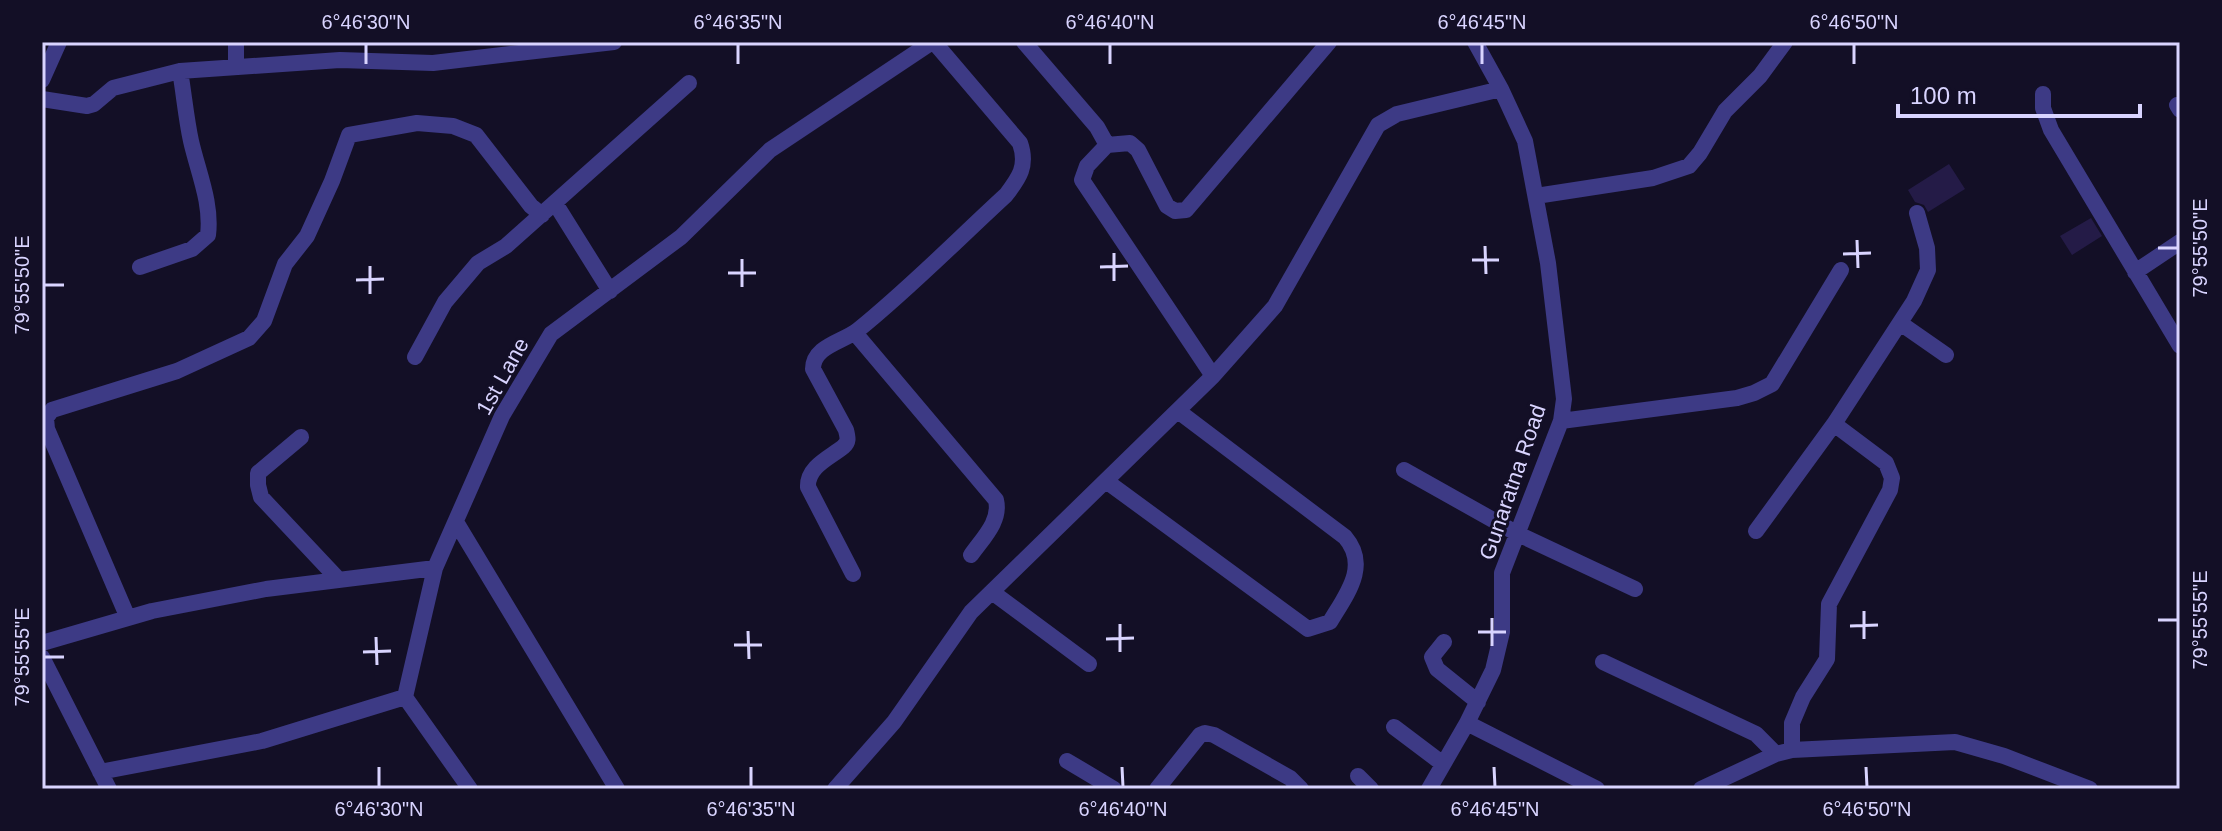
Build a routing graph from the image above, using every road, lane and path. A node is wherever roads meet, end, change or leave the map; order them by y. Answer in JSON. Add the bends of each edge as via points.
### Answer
{"nodes":[{"id":1,"x":59,"y":42,"type":"edge"},
{"id":2,"x":236,"y":42,"type":"edge"},
{"id":3,"x":614,"y":42,"type":"edge"},
{"id":4,"x":933,"y":42,"type":"edge"},
{"id":5,"x":1024,"y":42,"type":"edge"},
{"id":6,"x":1329,"y":42,"type":"edge"},
{"id":7,"x":1475,"y":42,"type":"edge"},
{"id":8,"x":1785,"y":42,"type":"edge"},
{"id":9,"x":236,"y":67,"type":"junction"},
{"id":10,"x":180,"y":71,"type":"junction"},
{"id":11,"x":42,"y":80,"type":"edge"},
{"id":12,"x":689,"y":83,"type":"dead end"},
{"id":13,"x":1501,"y":89,"type":"junction"},
{"id":14,"x":2043,"y":94,"type":"dead end"},
{"id":15,"x":42,"y":99,"type":"edge"},
{"id":16,"x":1107,"y":145,"type":"junction"},
{"id":17,"x":1536,"y":196,"type":"junction"},
{"id":18,"x":555,"y":203,"type":"junction"},
{"id":19,"x":1917,"y":213,"type":"dead end"},
{"id":20,"x":542,"y":215,"type":"junction"},
{"id":21,"x":2180,"y":242,"type":"edge"},
{"id":22,"x":140,"y":267,"type":"dead end"},
{"id":23,"x":1841,"y":270,"type":"dead end"},
{"id":24,"x":2135,"y":272,"type":"junction"},
{"id":25,"x":610,"y":291,"type":"junction"},
{"id":26,"x":1900,"y":323,"type":"junction"},
{"id":27,"x":855,"y":333,"type":"junction"},
{"id":28,"x":2180,"y":346,"type":"edge"},
{"id":29,"x":1946,"y":355,"type":"dead end"},
{"id":30,"x":415,"y":357,"type":"dead end"},
{"id":31,"x":1213,"y":376,"type":"junction"},
{"id":32,"x":1178,"y":411,"type":"junction"},
{"id":33,"x":1561,"y":421,"type":"junction"},
{"id":34,"x":1834,"y":424,"type":"junction"},
{"id":35,"x":301,"y":437,"type":"dead end"},
{"id":36,"x":1404,"y":470,"type":"dead end"},
{"id":37,"x":1106,"y":481,"type":"junction"},
{"id":38,"x":456,"y":522,"type":"junction"},
{"id":39,"x":1756,"y":531,"type":"dead end"},
{"id":40,"x":1518,"y":534,"type":"junction"},
{"id":41,"x":971,"y":555,"type":"dead end"},
{"id":42,"x":435,"y":568,"type":"junction"},
{"id":43,"x":853,"y":574,"type":"dead end"},
{"id":44,"x":339,"y":580,"type":"junction"},
{"id":45,"x":1635,"y":589,"type":"dead end"},
{"id":46,"x":992,"y":592,"type":"junction"},
{"id":47,"x":128,"y":618,"type":"junction"},
{"id":48,"x":1444,"y":642,"type":"dead end"},
{"id":49,"x":42,"y":643,"type":"edge"},
{"id":50,"x":42,"y":657,"type":"edge"},
{"id":51,"x":1603,"y":662,"type":"dead end"},
{"id":52,"x":1089,"y":664,"type":"dead end"},
{"id":53,"x":405,"y":697,"type":"junction"},
{"id":54,"x":1478,"y":702,"type":"junction"},
{"id":55,"x":1467,"y":723,"type":"junction"},
{"id":56,"x":1394,"y":727,"type":"dead end"},
{"id":57,"x":1784,"y":752,"type":"junction"},
{"id":58,"x":1067,"y":761,"type":"dead end"},
{"id":59,"x":1443,"y":764,"type":"junction"},
{"id":60,"x":100,"y":772,"type":"junction"},
{"id":61,"x":1561,"y":772,"type":"junction"},
{"id":62,"x":1358,"y":776,"type":"dead end"},
{"id":63,"x":109,"y":789,"type":"edge"},
{"id":64,"x":470,"y":789,"type":"edge"},
{"id":65,"x":617,"y":789,"type":"edge"},
{"id":66,"x":835,"y":789,"type":"edge"},
{"id":67,"x":1114,"y":789,"type":"edge"},
{"id":68,"x":1157,"y":789,"type":"edge"},
{"id":69,"x":1301,"y":789,"type":"edge"},
{"id":70,"x":1371,"y":789,"type":"edge"},
{"id":71,"x":1429,"y":789,"type":"edge"},
{"id":72,"x":1563,"y":789,"type":"edge"},
{"id":73,"x":1597,"y":789,"type":"edge"},
{"id":74,"x":1701,"y":789,"type":"edge"},
{"id":75,"x":2090,"y":789,"type":"edge"}],
"edges":[{"from":1,"to":11,"type":"street"},
{"from":2,"to":9,"type":"street"},
{"from":3,"to":9,"type":"street","via":[[433,63],[340,60]]},
{"from":4,"to":25,"type":"street","name":"1st Lane","via":[[770,150],[681,237]]},
{"from":4,"to":27,"type":"street","via":[[1020,143],[1020,177]]},
{"from":5,"to":16,"type":"street"},
{"from":6,"to":16,"type":"street","via":[[1186,210],[1167,206],[1130,143]]},
{"from":7,"to":13,"type":"street","name":"Gunaratna Road"},
{"from":8,"to":17,"type":"street","via":[[1725,111],[1689,166],[1653,178]]},
{"from":9,"to":10,"type":"street"},
{"from":10,"to":15,"type":"street","via":[[113,88],[87,106]]},
{"from":10,"to":22,"type":"street","via":[[207,203],[208,235],[192,249]]},
{"from":12,"to":18,"type":"street"},
{"from":13,"to":17,"type":"street","name":"Gunaratna Road","via":[[1525,141]]},
{"from":13,"to":31,"type":"street","via":[[1397,114],[1378,125],[1275,306]]},
{"from":14,"to":24,"type":"street","via":[[2051,130]]},
{"from":16,"to":31,"type":"street","via":[[1087,166],[1082,180],[1086,189]]},
{"from":17,"to":33,"type":"street","name":"Gunaratna Road","via":[[1564,399]]},
{"from":18,"to":20,"type":"street"},
{"from":18,"to":25,"type":"street"},
{"from":19,"to":26,"type":"street","via":[[1928,270]]},
{"from":20,"to":30,"type":"street","via":[[469,273],[445,302]]},
{"from":20,"to":47,"type":"street","via":[[476,135],[453,126],[417,123],[349,135],[307,236],[285,264],[264,321],[249,338],[177,371],[52,410],[47,429]]},
{"from":21,"to":24,"type":"street"},
{"from":23,"to":33,"type":"street","via":[[1772,384],[1737,398]]},
{"from":24,"to":28,"type":"street"},
{"from":25,"to":38,"type":"street","name":"1st Lane","via":[[551,334],[502,416]]},
{"from":26,"to":29,"type":"street"},
{"from":26,"to":34,"type":"street"},
{"from":27,"to":41,"type":"street","via":[[996,500],[993,524]]},
{"from":27,"to":43,"type":"street","via":[[813,362],[848,438],[807,479]]},
{"from":31,"to":32,"type":"street"},
{"from":32,"to":37,"type":"street"},
{"from":32,"to":37,"type":"street","via":[[1353,546],[1358,558],[1352,585],[1330,622],[1308,629]]},
{"from":33,"to":40,"type":"street","name":"Gunaratna Road"},
{"from":34,"to":39,"type":"street"},
{"from":34,"to":57,"type":"street","via":[[1886,463],[1892,478],[1829,604],[1827,659],[1803,697]]},
{"from":35,"to":44,"type":"street","via":[[258,473],[261,497]]},
{"from":36,"to":40,"type":"street"},
{"from":37,"to":46,"type":"street"},
{"from":38,"to":42,"type":"street","name":"1st Lane"},
{"from":38,"to":65,"type":"street"},
{"from":40,"to":45,"type":"street"},
{"from":40,"to":54,"type":"street","name":"Gunaratna Road","via":[[1502,573],[1502,632],[1493,670]]},
{"from":42,"to":44,"type":"street"},
{"from":42,"to":53,"type":"street","name":"1st Lane"},
{"from":44,"to":47,"type":"street","via":[[266,589]]},
{"from":46,"to":52,"type":"street"},
{"from":46,"to":66,"type":"street","via":[[971,612],[894,722]]},
{"from":47,"to":49,"type":"street"},
{"from":48,"to":54,"type":"street","via":[[1432,657],[1437,669]]},
{"from":50,"to":60,"type":"street"},
{"from":51,"to":57,"type":"street"},
{"from":53,"to":60,"type":"street","via":[[262,741]]},
{"from":53,"to":64,"type":"street"},
{"from":54,"to":55,"type":"street","name":"Gunaratna Road"},
{"from":55,"to":59,"type":"street","name":"Gunaratna Road"},
{"from":55,"to":61,"type":"street"},
{"from":56,"to":59,"type":"street"},
{"from":57,"to":74,"type":"street"},
{"from":57,"to":75,"type":"street","via":[[1955,742]]},
{"from":58,"to":67,"type":"street"},
{"from":59,"to":71,"type":"street","name":"Gunaratna Road"},
{"from":60,"to":63,"type":"street"},
{"from":61,"to":72,"type":"street"},
{"from":61,"to":73,"type":"street"},
{"from":62,"to":70,"type":"street"},
{"from":68,"to":69,"type":"street","via":[[1205,733]]}]}
